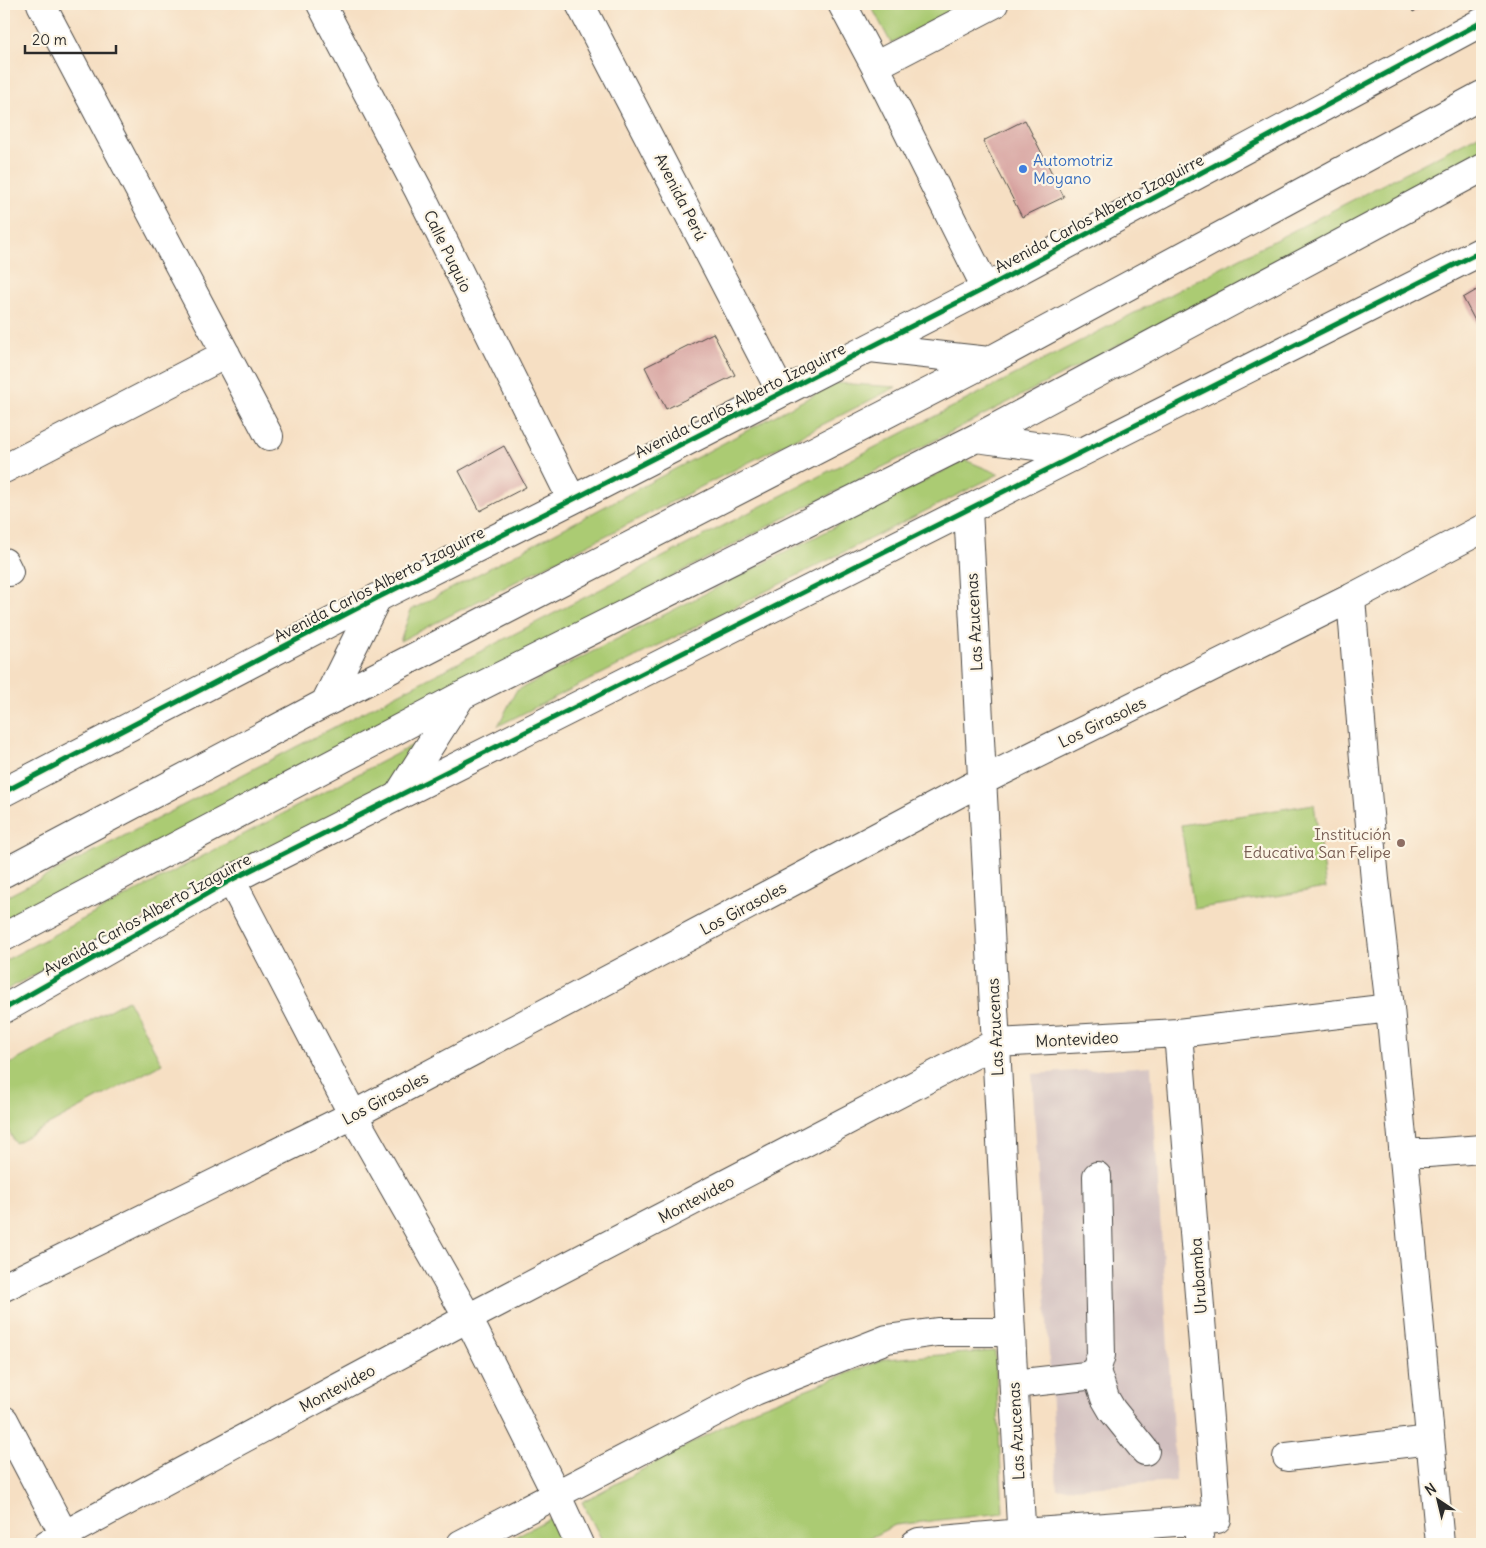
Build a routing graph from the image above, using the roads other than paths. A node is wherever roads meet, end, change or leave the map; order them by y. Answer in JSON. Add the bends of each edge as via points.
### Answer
{"nodes":[{"id":1,"x":41,"y":4,"type":"edge"},
{"id":2,"x":321,"y":4,"type":"edge"},
{"id":3,"x":580,"y":4,"type":"edge"},
{"id":4,"x":842,"y":4,"type":"edge"},
{"id":5,"x":994,"y":4,"type":"edge"},
{"id":6,"x":1482,"y":22,"type":"edge"},
{"id":7,"x":875,"y":66,"type":"junction"},
{"id":8,"x":1482,"y":95,"type":"edge"},
{"id":9,"x":1482,"y":168,"type":"edge"},
{"id":10,"x":1482,"y":251,"type":"edge"},
{"id":11,"x":986,"y":288,"type":"junction"},
{"id":12,"x":870,"y":348,"type":"junction"},
{"id":13,"x":226,"y":354,"type":"junction"},
{"id":14,"x":989,"y":362,"type":"junction"},
{"id":15,"x":781,"y":392,"type":"junction"},
{"id":16,"x":269,"y":436,"type":"dead end"},
{"id":17,"x":976,"y":438,"type":"junction"},
{"id":18,"x":1081,"y":452,"type":"junction"},
{"id":19,"x":4,"y":469,"type":"edge"},
{"id":20,"x":572,"y":500,"type":"junction"},
{"id":21,"x":968,"y":509,"type":"junction"},
{"id":22,"x":1482,"y":529,"type":"edge"},
{"id":23,"x":377,"y":598,"type":"junction"},
{"id":24,"x":1351,"y":598,"type":"junction"},
{"id":25,"x":461,"y":696,"type":"junction"},
{"id":26,"x":325,"y":703,"type":"junction"},
{"id":27,"x":982,"y":781,"type":"junction"},
{"id":28,"x":4,"y":792,"type":"edge"},
{"id":29,"x":399,"y":794,"type":"junction"},
{"id":30,"x":4,"y":873,"type":"edge"},
{"id":31,"x":231,"y":880,"type":"junction"},
{"id":32,"x":4,"y":937,"type":"edge"},
{"id":33,"x":1390,"y":1008,"type":"junction"},
{"id":34,"x":4,"y":1009,"type":"edge"},
{"id":35,"x":1178,"y":1033,"type":"junction"},
{"id":36,"x":996,"y":1043,"type":"junction"},
{"id":37,"x":353,"y":1115,"type":"junction"},
{"id":38,"x":1482,"y":1149,"type":"edge"},
{"id":39,"x":1403,"y":1152,"type":"junction"},
{"id":40,"x":1097,"y":1176,"type":"dead end"},
{"id":41,"x":4,"y":1287,"type":"edge"},
{"id":42,"x":468,"y":1318,"type":"junction"},
{"id":43,"x":1011,"y":1332,"type":"junction"},
{"id":44,"x":1096,"y":1371,"type":"junction"},
{"id":45,"x":1014,"y":1384,"type":"junction"},
{"id":46,"x":4,"y":1420,"type":"edge"},
{"id":47,"x":1430,"y":1440,"type":"junction"},
{"id":48,"x":1145,"y":1451,"type":"dead end"},
{"id":49,"x":1287,"y":1457,"type":"dead end"},
{"id":50,"x":556,"y":1494,"type":"junction"},
{"id":51,"x":1204,"y":1528,"type":"edge"},
{"id":52,"x":1022,"y":1539,"type":"edge"},
{"id":53,"x":60,"y":1541,"type":"edge"},
{"id":54,"x":461,"y":1544,"type":"edge"},
{"id":55,"x":579,"y":1544,"type":"edge"},
{"id":56,"x":915,"y":1544,"type":"edge"},
{"id":57,"x":1440,"y":1544,"type":"edge"}],
"edges":[{"from":1,"to":13,"type":"street"},
{"from":2,"to":20,"type":"street","name":"Calle Puquio","via":[[419,191]]},
{"from":3,"to":15,"type":"street","name":"Avenida Perú"},
{"from":4,"to":7,"type":"street"},
{"from":5,"to":7,"type":"street"},
{"from":6,"to":11,"type":"street","name":"Avenida Carlos Alberto Izaguirre"},
{"from":7,"to":11,"type":"street"},
{"from":8,"to":14,"type":"street"},
{"from":9,"to":17,"type":"street"},
{"from":10,"to":18,"type":"street","name":"Avenida Carlos Alberto Izaguirre"},
{"from":11,"to":12,"type":"street","name":"Avenida Carlos Alberto Izaguirre"},
{"from":12,"to":14,"type":"street"},
{"from":12,"to":15,"type":"street","name":"Avenida Carlos Alberto Izaguirre"},
{"from":13,"to":16,"type":"street"},
{"from":13,"to":19,"type":"street"},
{"from":14,"to":26,"type":"street"},
{"from":15,"to":20,"type":"street","name":"Avenida Carlos Alberto Izaguirre"},
{"from":17,"to":18,"type":"street"},
{"from":17,"to":25,"type":"street"},
{"from":18,"to":21,"type":"street","name":"Avenida Carlos Alberto Izaguirre"},
{"from":20,"to":23,"type":"street","name":"Avenida Carlos Alberto Izaguirre"},
{"from":21,"to":27,"type":"street","name":"Las Azucenas"},
{"from":21,"to":29,"type":"street","name":"Avenida Carlos Alberto Izaguirre"},
{"from":22,"to":24,"type":"street","name":"Los Girasoles"},
{"from":23,"to":26,"type":"street"},
{"from":23,"to":28,"type":"street","name":"Avenida Carlos Alberto Izaguirre"},
{"from":24,"to":27,"type":"street","name":"Los Girasoles"},
{"from":24,"to":33,"type":"street","via":[[1375,880]]},
{"from":25,"to":29,"type":"street"},
{"from":25,"to":32,"type":"street"},
{"from":26,"to":30,"type":"street"},
{"from":27,"to":36,"type":"street","name":"Las Azucenas"},
{"from":27,"to":37,"type":"street","name":"Los Girasoles"},
{"from":29,"to":31,"type":"street","name":"Avenida Carlos Alberto Izaguirre"},
{"from":31,"to":34,"type":"street","name":"Avenida Carlos Alberto Izaguirre"},
{"from":31,"to":37,"type":"street"},
{"from":33,"to":35,"type":"street","name":"Montevideo"},
{"from":33,"to":39,"type":"street"},
{"from":35,"to":36,"type":"street","name":"Montevideo"},
{"from":35,"to":51,"type":"street","name":"Urubamba"},
{"from":36,"to":42,"type":"street","name":"Montevideo"},
{"from":36,"to":43,"type":"street","name":"Las Azucenas"},
{"from":37,"to":41,"type":"street","name":"Los Girasoles"},
{"from":37,"to":42,"type":"street"},
{"from":38,"to":39,"type":"street"},
{"from":39,"to":47,"type":"street"},
{"from":40,"to":44,"type":"street","via":[[1101,1355]]},
{"from":42,"to":50,"type":"street"},
{"from":42,"to":53,"type":"street","name":"Montevideo"},
{"from":43,"to":45,"type":"street","name":"Las Azucenas"},
{"from":43,"to":50,"type":"street","via":[[937,1332],[887,1339],[756,1391]]},
{"from":44,"to":45,"type":"street","via":[[1086,1376]]},
{"from":44,"to":48,"type":"street","via":[[1112,1410]]},
{"from":45,"to":52,"type":"street","name":"Las Azucenas"},
{"from":46,"to":53,"type":"street"},
{"from":47,"to":49,"type":"street"},
{"from":47,"to":57,"type":"street"},
{"from":50,"to":54,"type":"street"},
{"from":50,"to":55,"type":"street"},
{"from":51,"to":52,"type":"street"},
{"from":52,"to":56,"type":"street"}]}
